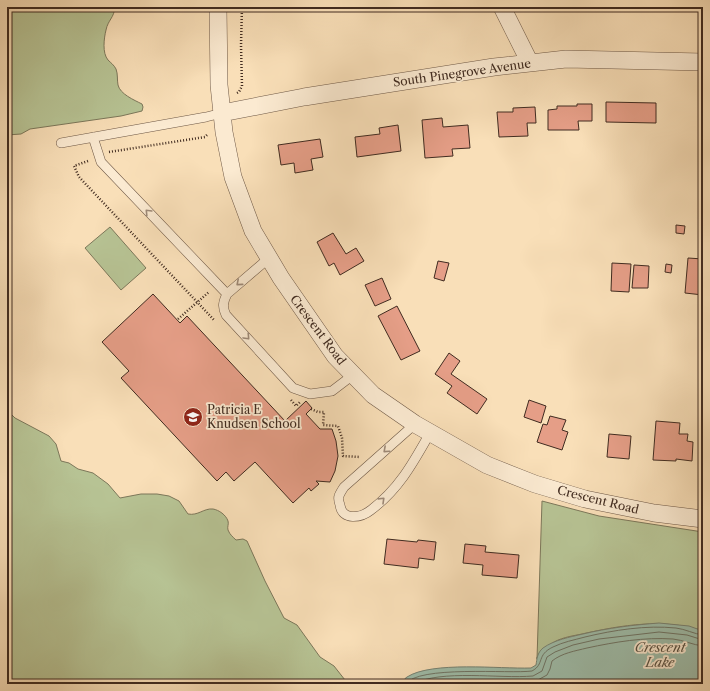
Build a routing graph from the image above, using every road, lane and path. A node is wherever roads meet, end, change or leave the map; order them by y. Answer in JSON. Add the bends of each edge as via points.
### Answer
{"nodes":[{"id":1,"x":218,"y":7,"type":"edge"},
{"id":2,"x":242,"y":7,"type":"edge"},
{"id":3,"x":502,"y":7,"type":"edge"},
{"id":4,"x":703,"y":62,"type":"edge"},
{"id":5,"x":530,"y":63,"type":"junction"},
{"id":6,"x":220,"y":96,"type":"junction"},
{"id":7,"x":222,"y":113,"type":"junction"},
{"id":8,"x":206,"y":117,"type":"junction"},
{"id":9,"x":93,"y":137,"type":"junction"},
{"id":10,"x":61,"y":142,"type":"dead end"},
{"id":11,"x":99,"y":156,"type":"junction"},
{"id":12,"x":269,"y":258,"type":"junction"},
{"id":13,"x":220,"y":287,"type":"junction"},
{"id":14,"x":227,"y":294,"type":"junction"},
{"id":15,"x":197,"y":303,"type":"junction"},
{"id":16,"x":178,"y":319,"type":"dead end"},
{"id":17,"x":219,"y":326,"type":"dead end"},
{"id":18,"x":353,"y":374,"type":"junction"},
{"id":19,"x":290,"y":400,"type":"dead end"},
{"id":20,"x":305,"y":403,"type":"dead end"},
{"id":21,"x":311,"y":410,"type":"dead end"},
{"id":22,"x":415,"y":424,"type":"junction"},
{"id":23,"x":430,"y":433,"type":"junction"},
{"id":24,"x":370,"y":464,"type":"junction"},
{"id":25,"x":703,"y":519,"type":"edge"}],
"edges":[{"from":1,"to":6,"type":"street","name":"Crescent Road"},
{"from":2,"to":6,"type":"path","via":[[242,86],[239,92]]},
{"from":3,"to":5,"type":"street"},
{"from":4,"to":5,"type":"street","name":"South Pinegrove Avenue","via":[[566,59]]},
{"from":5,"to":7,"type":"street","name":"South Pinegrove Avenue","via":[[304,97]]},
{"from":6,"to":7,"type":"street","name":"Crescent Road"},
{"from":7,"to":8,"type":"lane"},
{"from":7,"to":12,"type":"street","name":"Crescent Road","via":[[233,177],[253,231]]},
{"from":8,"to":9,"type":"lane"},
{"from":8,"to":11,"type":"path","via":[[208,136]]},
{"from":9,"to":10,"type":"lane"},
{"from":9,"to":11,"type":"lane"},
{"from":13,"to":11,"type":"lane","one_way":true,"via":[[101,162]]},
{"from":11,"to":15,"type":"path","via":[[74,166],[79,177]]},
{"from":12,"to":14,"type":"lane","one_way":true},
{"from":12,"to":18,"type":"street","name":"Crescent Road","via":[[330,350]]},
{"from":13,"to":14,"type":"lane"},
{"from":13,"to":15,"type":"path"},
{"from":14,"to":18,"type":"lane","one_way":true,"via":[[223,302],[226,315],[293,388],[310,394],[332,391]]},
{"from":15,"to":16,"type":"path"},
{"from":15,"to":17,"type":"path"},
{"from":18,"to":22,"type":"street","name":"Crescent Road","via":[[373,395]]},
{"from":19,"to":20,"type":"path","via":[[296,406],[302,400]]},
{"from":21,"to":24,"type":"path","via":[[324,412],[323,425],[338,426],[343,456],[362,457]]},
{"from":22,"to":23,"type":"street","name":"Crescent Road"},
{"from":22,"to":24,"type":"lane","one_way":true},
{"from":24,"to":23,"type":"lane","one_way":true,"via":[[338,497],[345,515],[361,516],[371,510],[401,481]]},
{"from":23,"to":25,"type":"street","name":"Crescent Road","via":[[487,465],[535,484],[585,499],[654,513]]}]}
